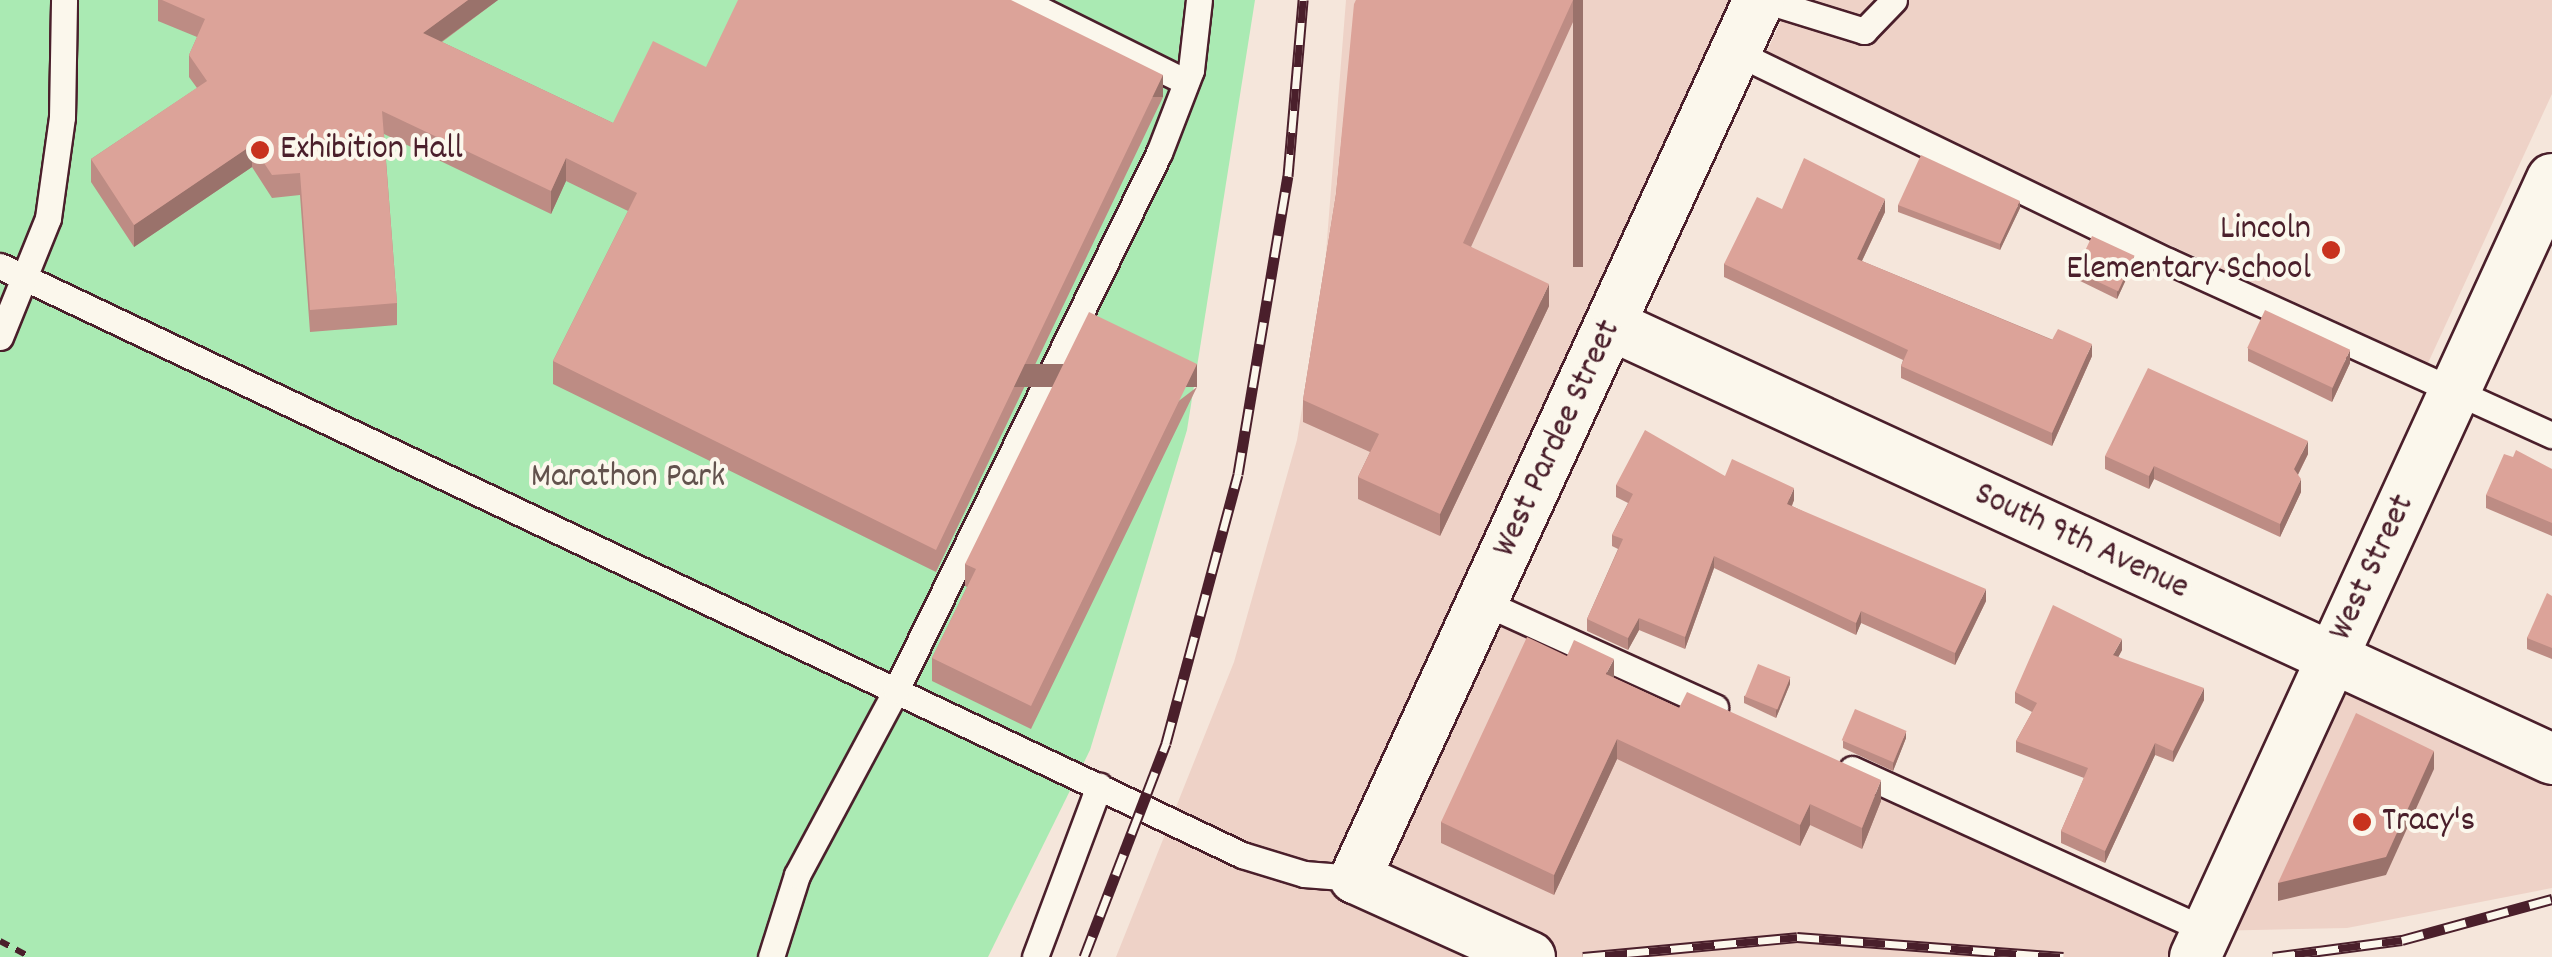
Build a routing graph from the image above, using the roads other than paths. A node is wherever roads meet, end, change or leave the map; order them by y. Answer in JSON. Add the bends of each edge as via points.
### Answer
{"nodes":[{"id":1,"x":64,"y":0,"type":"edge"},
{"id":2,"x":1021,"y":0,"type":"edge"},
{"id":3,"x":1200,"y":0,"type":"edge"},
{"id":4,"x":1761,"y":0,"type":"edge"},
{"id":5,"x":1894,"y":0,"type":"edge"},
{"id":6,"x":1735,"y":52,"type":"junction"},
{"id":7,"x":1186,"y":82,"type":"junction"},
{"id":8,"x":2552,"y":179,"type":"edge"},
{"id":9,"x":0,"y":266,"type":"edge"},
{"id":10,"x":28,"y":279,"type":"junction"},
{"id":11,"x":1611,"y":325,"type":"junction"},
{"id":12,"x":0,"y":337,"type":"edge"},
{"id":13,"x":2454,"y":391,"type":"junction"},
{"id":14,"x":2552,"y":434,"type":"edge"},
{"id":15,"x":1483,"y":602,"type":"junction"},
{"id":16,"x":2331,"y":659,"type":"junction"},
{"id":17,"x":896,"y":690,"type":"junction"},
{"id":18,"x":1731,"y":714,"type":"edge"},
{"id":19,"x":1821,"y":756,"type":"edge"},
{"id":20,"x":2552,"y":759,"type":"edge"},
{"id":21,"x":1099,"y":786,"type":"junction"},
{"id":22,"x":1355,"y":878,"type":"junction"},
{"id":23,"x":2201,"y":944,"type":"edge"},
{"id":24,"x":771,"y":957,"type":"edge"},
{"id":25,"x":1035,"y":957,"type":"edge"},
{"id":26,"x":1530,"y":957,"type":"edge"}],
"edges":[{"from":1,"to":10,"type":"lane","via":[[58,158]]},
{"from":2,"to":7,"type":"lane"},
{"from":3,"to":7,"type":"lane"},
{"from":4,"to":5,"type":"lane","via":[[1864,31]]},
{"from":4,"to":6,"type":"street","name":"West Pardee Street"},
{"from":6,"to":11,"type":"street","name":"West Pardee Street"},
{"from":6,"to":13,"type":"lane"},
{"from":7,"to":17,"type":"lane","via":[[1158,154]]},
{"from":8,"to":13,"type":"street","name":"West Street"},
{"from":9,"to":10,"type":"lane"},
{"from":10,"to":12,"type":"lane"},
{"from":10,"to":17,"type":"lane"},
{"from":11,"to":15,"type":"street","name":"West Pardee Street"},
{"from":11,"to":16,"type":"street","name":"South 9th Avenue"},
{"from":13,"to":14,"type":"lane"},
{"from":13,"to":16,"type":"street","name":"West Street"},
{"from":15,"to":18,"type":"lane"},
{"from":15,"to":22,"type":"street","name":"West Pardee Street"},
{"from":16,"to":20,"type":"street","name":"South 9th Avenue"},
{"from":16,"to":23,"type":"street","name":"West Street"},
{"from":17,"to":21,"type":"lane"},
{"from":17,"to":24,"type":"lane","via":[[797,875]]},
{"from":19,"to":23,"type":"lane"},
{"from":21,"to":22,"type":"lane","via":[[1242,856],[1304,874]]},
{"from":21,"to":25,"type":"lane"},
{"from":22,"to":26,"type":"street"}]}
